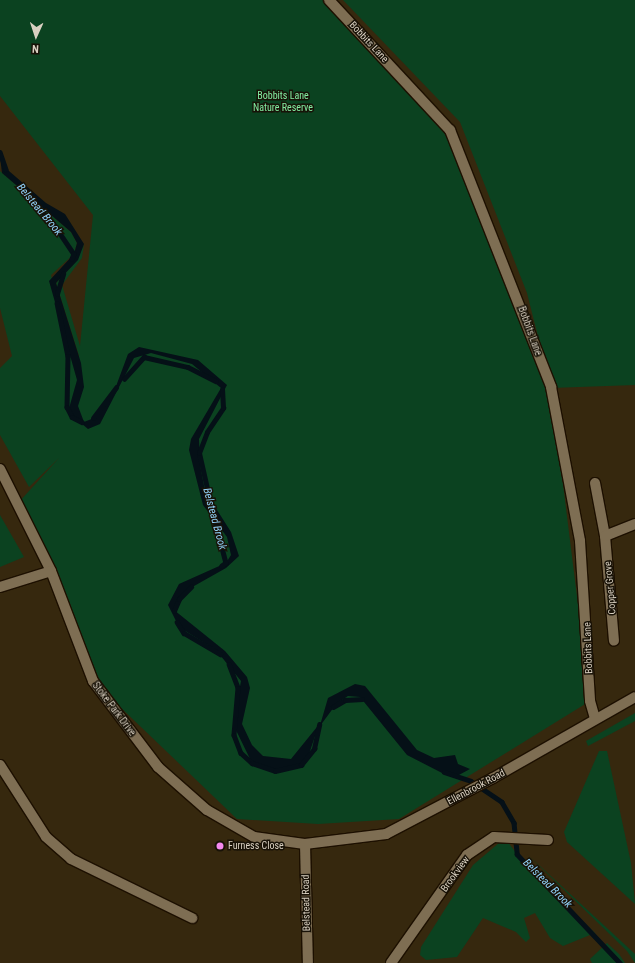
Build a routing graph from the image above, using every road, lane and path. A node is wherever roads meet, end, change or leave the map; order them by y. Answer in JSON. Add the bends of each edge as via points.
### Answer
{"nodes":[{"id":1,"x":329,"y":0,"type":"edge"},
{"id":2,"x":0,"y":469,"type":"edge"},
{"id":3,"x":596,"y":483,"type":"dead end"},
{"id":4,"x":635,"y":524,"type":"edge"},
{"id":5,"x":605,"y":536,"type":"junction"},
{"id":6,"x":51,"y":571,"type":"junction"},
{"id":7,"x":0,"y":587,"type":"edge"},
{"id":8,"x":614,"y":641,"type":"dead end"},
{"id":9,"x":635,"y":697,"type":"edge"},
{"id":10,"x":595,"y":718,"type":"junction"},
{"id":11,"x":0,"y":765,"type":"edge"},
{"id":12,"x":548,"y":840,"type":"dead end"},
{"id":13,"x":305,"y":844,"type":"junction"},
{"id":14,"x":192,"y":918,"type":"dead end"},
{"id":15,"x":308,"y":963,"type":"edge"},
{"id":16,"x":391,"y":963,"type":"edge"}],
"edges":[{"from":1,"to":10,"type":"street","name":"Bobbits Lane","via":[[450,130],[551,387],[580,541],[590,701]]},
{"from":2,"to":6,"type":"street","name":"Stoke Park Drive"},
{"from":3,"to":5,"type":"street","name":"Copper Grove"},
{"from":4,"to":5,"type":"street"},
{"from":5,"to":8,"type":"street","name":"Copper Grove"},
{"from":6,"to":7,"type":"street"},
{"from":6,"to":13,"type":"street","name":"Stoke Park Drive","via":[[93,682],[158,767],[207,810],[254,837]]},
{"from":9,"to":10,"type":"street","name":"Ellenbrook Road"},
{"from":10,"to":13,"type":"street","name":"Ellenbrook Road","via":[[493,778],[386,834]]},
{"from":11,"to":14,"type":"street","via":[[46,837],[71,859]]},
{"from":12,"to":16,"type":"street","name":"Brookview","via":[[494,837],[467,856]]},
{"from":13,"to":15,"type":"street","name":"Belstead Road"}]}
